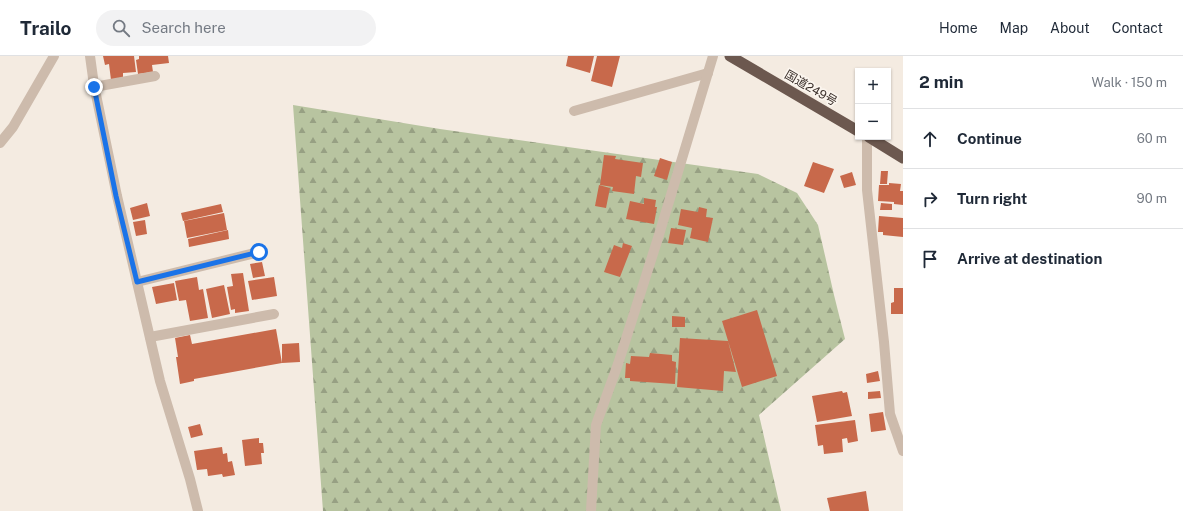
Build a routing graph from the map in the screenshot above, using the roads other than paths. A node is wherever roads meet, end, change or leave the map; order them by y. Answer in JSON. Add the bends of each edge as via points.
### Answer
{"nodes":[{"id":1,"x":54,"y":56,"type":"edge"},
{"id":2,"x":90,"y":56,"type":"edge"},
{"id":3,"x":713,"y":56,"type":"edge"},
{"id":4,"x":730,"y":56,"type":"edge"},
{"id":5,"x":708,"y":73,"type":"junction"},
{"id":6,"x":155,"y":76,"type":"dead end"},
{"id":7,"x":94,"y":87,"type":"junction"},
{"id":8,"x":574,"y":111,"type":"dead end"},
{"id":9,"x":855,"y":129,"type":"edge"},
{"id":10,"x":868,"y":140,"type":"edge"},
{"id":11,"x":873,"y":140,"type":"edge"},
{"id":12,"x":0,"y":143,"type":"edge"},
{"id":13,"x":903,"y":158,"type":"edge"},
{"id":14,"x":259,"y":252,"type":"dead end"},
{"id":15,"x":137,"y":282,"type":"junction"},
{"id":16,"x":274,"y":314,"type":"dead end"},
{"id":17,"x":150,"y":337,"type":"junction"},
{"id":18,"x":903,"y":451,"type":"edge"},
{"id":19,"x":198,"y":511,"type":"edge"},
{"id":20,"x":591,"y":511,"type":"edge"}],
"edges":[{"from":1,"to":12,"type":"street","via":[[13,127]]},
{"from":2,"to":7,"type":"street"},
{"from":3,"to":5,"type":"street"},
{"from":4,"to":9,"type":"highway","name":"国道249号"},
{"from":5,"to":8,"type":"street"},
{"from":5,"to":20,"type":"street","via":[[618,364],[596,425]]},
{"from":6,"to":7,"type":"street"},
{"from":7,"to":15,"type":"street"},
{"from":10,"to":18,"type":"street","via":[[867,190],[890,414]]},
{"from":11,"to":13,"type":"highway"},
{"from":14,"to":15,"type":"street"},
{"from":15,"to":17,"type":"street"},
{"from":16,"to":17,"type":"street"},
{"from":17,"to":19,"type":"street","via":[[160,381]]}]}
